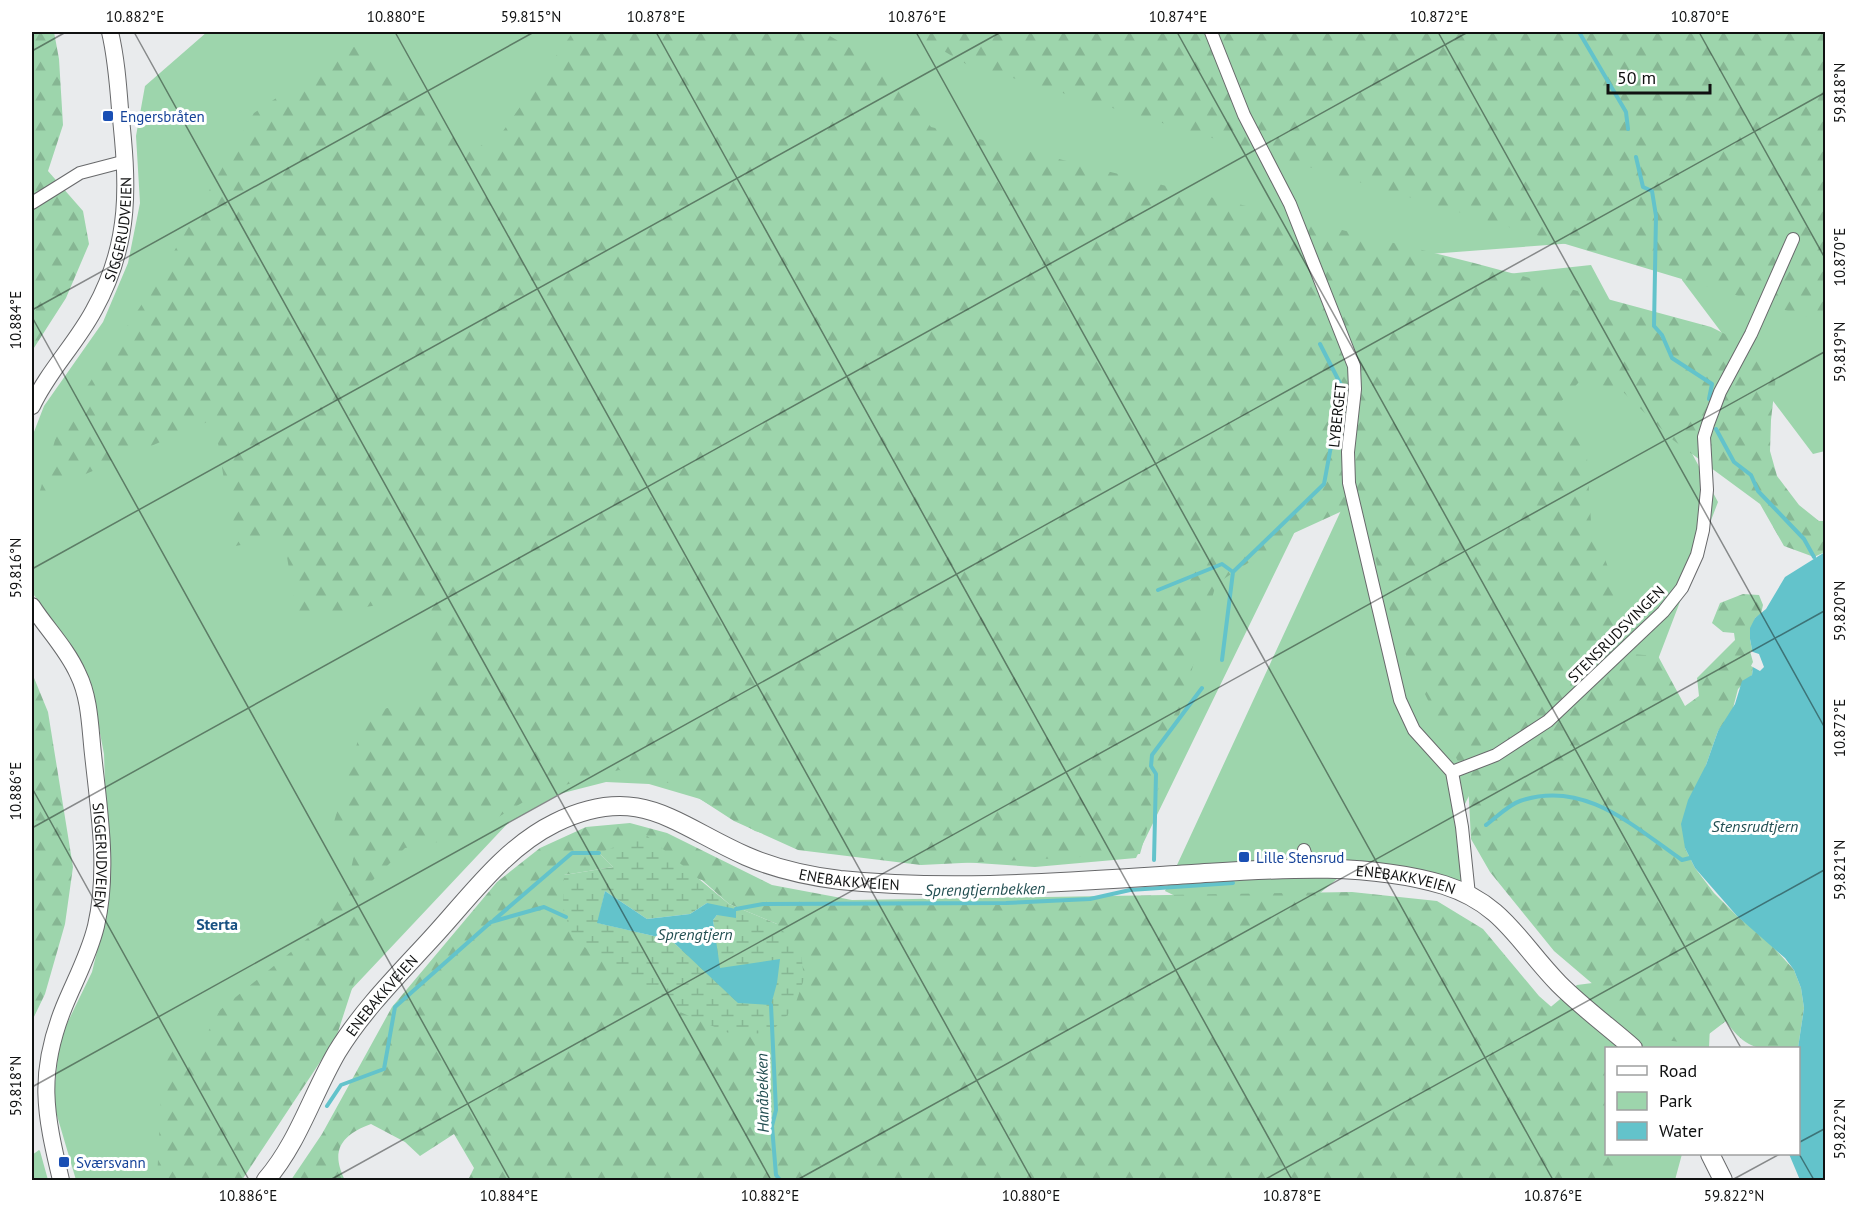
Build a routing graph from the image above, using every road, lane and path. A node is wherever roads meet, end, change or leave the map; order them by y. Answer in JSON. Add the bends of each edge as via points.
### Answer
{"nodes":[{"id":1,"x":110,"y":32,"type":"edge"},
{"id":2,"x":1210,"y":32,"type":"edge"},
{"id":3,"x":126,"y":161,"type":"junction"},
{"id":4,"x":32,"y":203,"type":"edge"},
{"id":5,"x":1793,"y":239,"type":"dead end"},
{"id":6,"x":32,"y":406,"type":"edge"},
{"id":7,"x":32,"y":606,"type":"edge"},
{"id":8,"x":1452,"y":772,"type":"junction"},
{"id":9,"x":1304,"y":850,"type":"dead end"},
{"id":10,"x":1310,"y":869,"type":"junction"},
{"id":11,"x":1469,"y":895,"type":"junction"},
{"id":12,"x":1632,"y":1047,"type":"edge"},
{"id":13,"x":1710,"y":1155,"type":"edge"},
{"id":14,"x":61,"y":1180,"type":"edge"},
{"id":15,"x":266,"y":1180,"type":"edge"},
{"id":16,"x":1723,"y":1180,"type":"edge"}],
"edges":[{"from":1,"to":3,"type":"main road","name":"SIGGERUDVEIEN"},
{"from":2,"to":8,"type":"street","name":"LYBERGET","via":[[1244,115],[1290,204],[1354,366],[1349,483],[1395,680],[1414,730]]},
{"from":3,"to":4,"type":"street","via":[[91,168]]},
{"from":3,"to":6,"type":"main road","name":"SIGGERUDVEIEN","via":[[126,209],[111,271],[94,311]]},
{"from":5,"to":8,"type":"street","name":"STENSRUDSVINGEN","via":[[1708,424],[1704,437],[1707,490],[1703,530],[1682,588],[1664,612],[1548,721],[1496,755]]},
{"from":7,"to":14,"type":"main road","name":"SIGGERUDVEIEN","via":[[74,665],[85,692],[102,843],[96,926],[58,1023],[47,1067],[47,1120]]},
{"from":8,"to":11,"type":"street"},
{"from":9,"to":10,"type":"street"},
{"from":10,"to":11,"type":"main road","name":"ENEBAKKVEIEN","via":[[1409,878]]},
{"from":10,"to":15,"type":"main road","name":"ENEBAKKVEIEN","via":[[1002,884],[867,882],[798,873],[761,862],[688,824],[644,807],[625,805],[588,810],[552,824],[520,846],[380,995],[339,1050],[290,1146]]},
{"from":11,"to":12,"type":"main road","name":"ENEBAKKVEIEN","via":[[1502,917],[1563,988]]},
{"from":13,"to":16,"type":"main road"}]}
